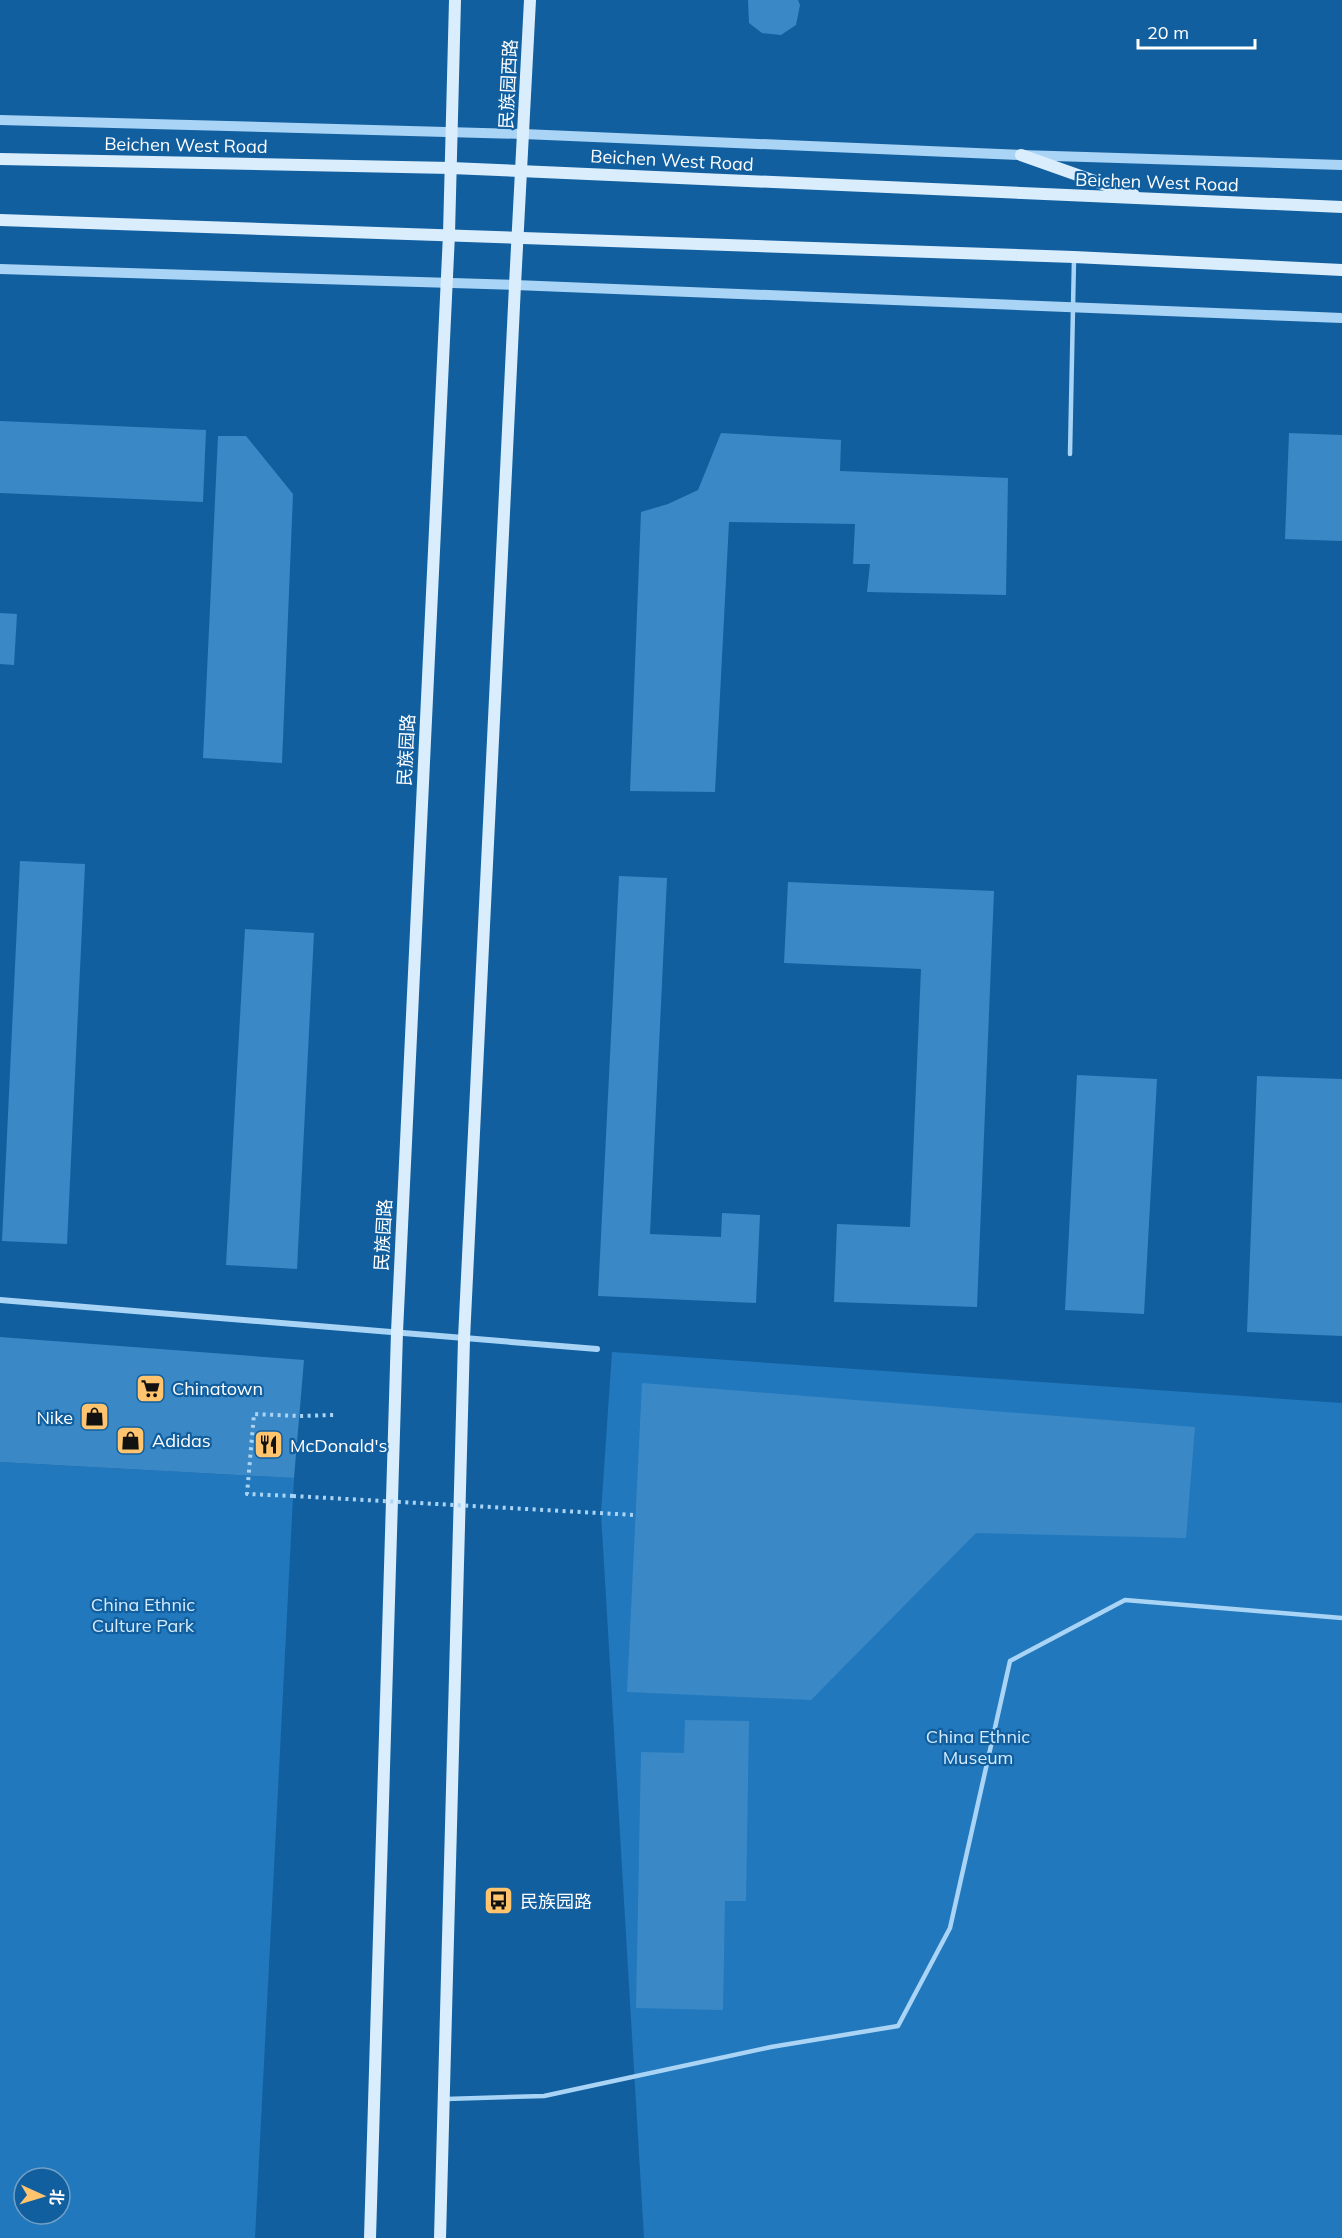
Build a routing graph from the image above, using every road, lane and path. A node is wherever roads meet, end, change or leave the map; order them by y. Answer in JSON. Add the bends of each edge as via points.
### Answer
{"nodes":[{"id":1,"x":455,"y":0,"type":"edge"},
{"id":2,"x":530,"y":0,"type":"edge"},
{"id":3,"x":0,"y":120,"type":"edge"},
{"id":4,"x":452,"y":132,"type":"junction"},
{"id":5,"x":523,"y":134,"type":"junction"},
{"id":6,"x":1021,"y":155,"type":"junction"},
{"id":7,"x":0,"y":159,"type":"edge"},
{"id":8,"x":1342,"y":165,"type":"edge"},
{"id":9,"x":451,"y":168,"type":"junction"},
{"id":10,"x":521,"y":171,"type":"junction"},
{"id":11,"x":1146,"y":200,"type":"junction"},
{"id":12,"x":1342,"y":207,"type":"edge"},
{"id":13,"x":0,"y":220,"type":"edge"},
{"id":14,"x":449,"y":234,"type":"junction"},
{"id":15,"x":517,"y":237,"type":"junction"},
{"id":16,"x":1074,"y":256,"type":"junction"},
{"id":17,"x":0,"y":269,"type":"edge"},
{"id":18,"x":1342,"y":270,"type":"edge"},
{"id":19,"x":446,"y":283,"type":"junction"},
{"id":20,"x":514,"y":285,"type":"junction"},
{"id":21,"x":1073,"y":307,"type":"junction"},
{"id":22,"x":1342,"y":318,"type":"edge"},
{"id":23,"x":1070,"y":454,"type":"dead end"},
{"id":24,"x":0,"y":1300,"type":"edge"},
{"id":25,"x":397,"y":1332,"type":"junction"},
{"id":26,"x":464,"y":1339,"type":"junction"},
{"id":27,"x":597,"y":1349,"type":"dead end"},
{"id":28,"x":334,"y":1415,"type":"dead end"},
{"id":29,"x":635,"y":1515,"type":"dead end"},
{"id":30,"x":1342,"y":1617,"type":"edge"},
{"id":31,"x":444,"y":2099,"type":"junction"},
{"id":32,"x":370,"y":2238,"type":"edge"},
{"id":33,"x":440,"y":2238,"type":"edge"}],
"edges":[{"from":1,"to":4,"type":"main road"},
{"from":2,"to":5,"type":"main road","name":"民族园西路"},
{"from":3,"to":4,"type":"street","name":"Beichen West Road"},
{"from":4,"to":5,"type":"street","name":"Beichen West Road"},
{"from":4,"to":9,"type":"main road"},
{"from":5,"to":6,"type":"street","name":"Beichen West Road"},
{"from":5,"to":10,"type":"main road","name":"民族园西路"},
{"from":6,"to":8,"type":"street","name":"Beichen West Road"},
{"from":6,"to":11,"type":"main road"},
{"from":7,"to":9,"type":"main road","name":"Beichen West Road"},
{"from":9,"to":10,"type":"main road","name":"Beichen West Road"},
{"from":9,"to":14,"type":"main road","name":"民族园路"},
{"from":10,"to":11,"type":"main road","name":"Beichen West Road"},
{"from":10,"to":15,"type":"main road","name":"民族园西路"},
{"from":11,"to":12,"type":"main road","name":"Beichen West Road"},
{"from":13,"to":14,"type":"main road"},
{"from":14,"to":15,"type":"main road"},
{"from":14,"to":19,"type":"main road","name":"民族园路"},
{"from":15,"to":16,"type":"main road"},
{"from":15,"to":20,"type":"main road"},
{"from":16,"to":18,"type":"main road"},
{"from":16,"to":21,"type":"lane"},
{"from":17,"to":19,"type":"street"},
{"from":19,"to":20,"type":"street"},
{"from":19,"to":25,"type":"main road","name":"民族园路"},
{"from":20,"to":21,"type":"street"},
{"from":20,"to":26,"type":"main road"},
{"from":21,"to":22,"type":"street"},
{"from":21,"to":23,"type":"lane"},
{"from":24,"to":25,"type":"street"},
{"from":25,"to":26,"type":"street"},
{"from":25,"to":32,"type":"main road","name":"民族园路"},
{"from":26,"to":27,"type":"street"},
{"from":26,"to":31,"type":"main road"},
{"from":28,"to":29,"type":"path","bridge":true,"via":[[254,1414],[247,1494]]},
{"from":30,"to":31,"type":"lane","via":[[1125,1600],[1010,1661],[950,1928],[898,2026],[771,2047],[544,2096]]},
{"from":31,"to":33,"type":"main road"}]}
